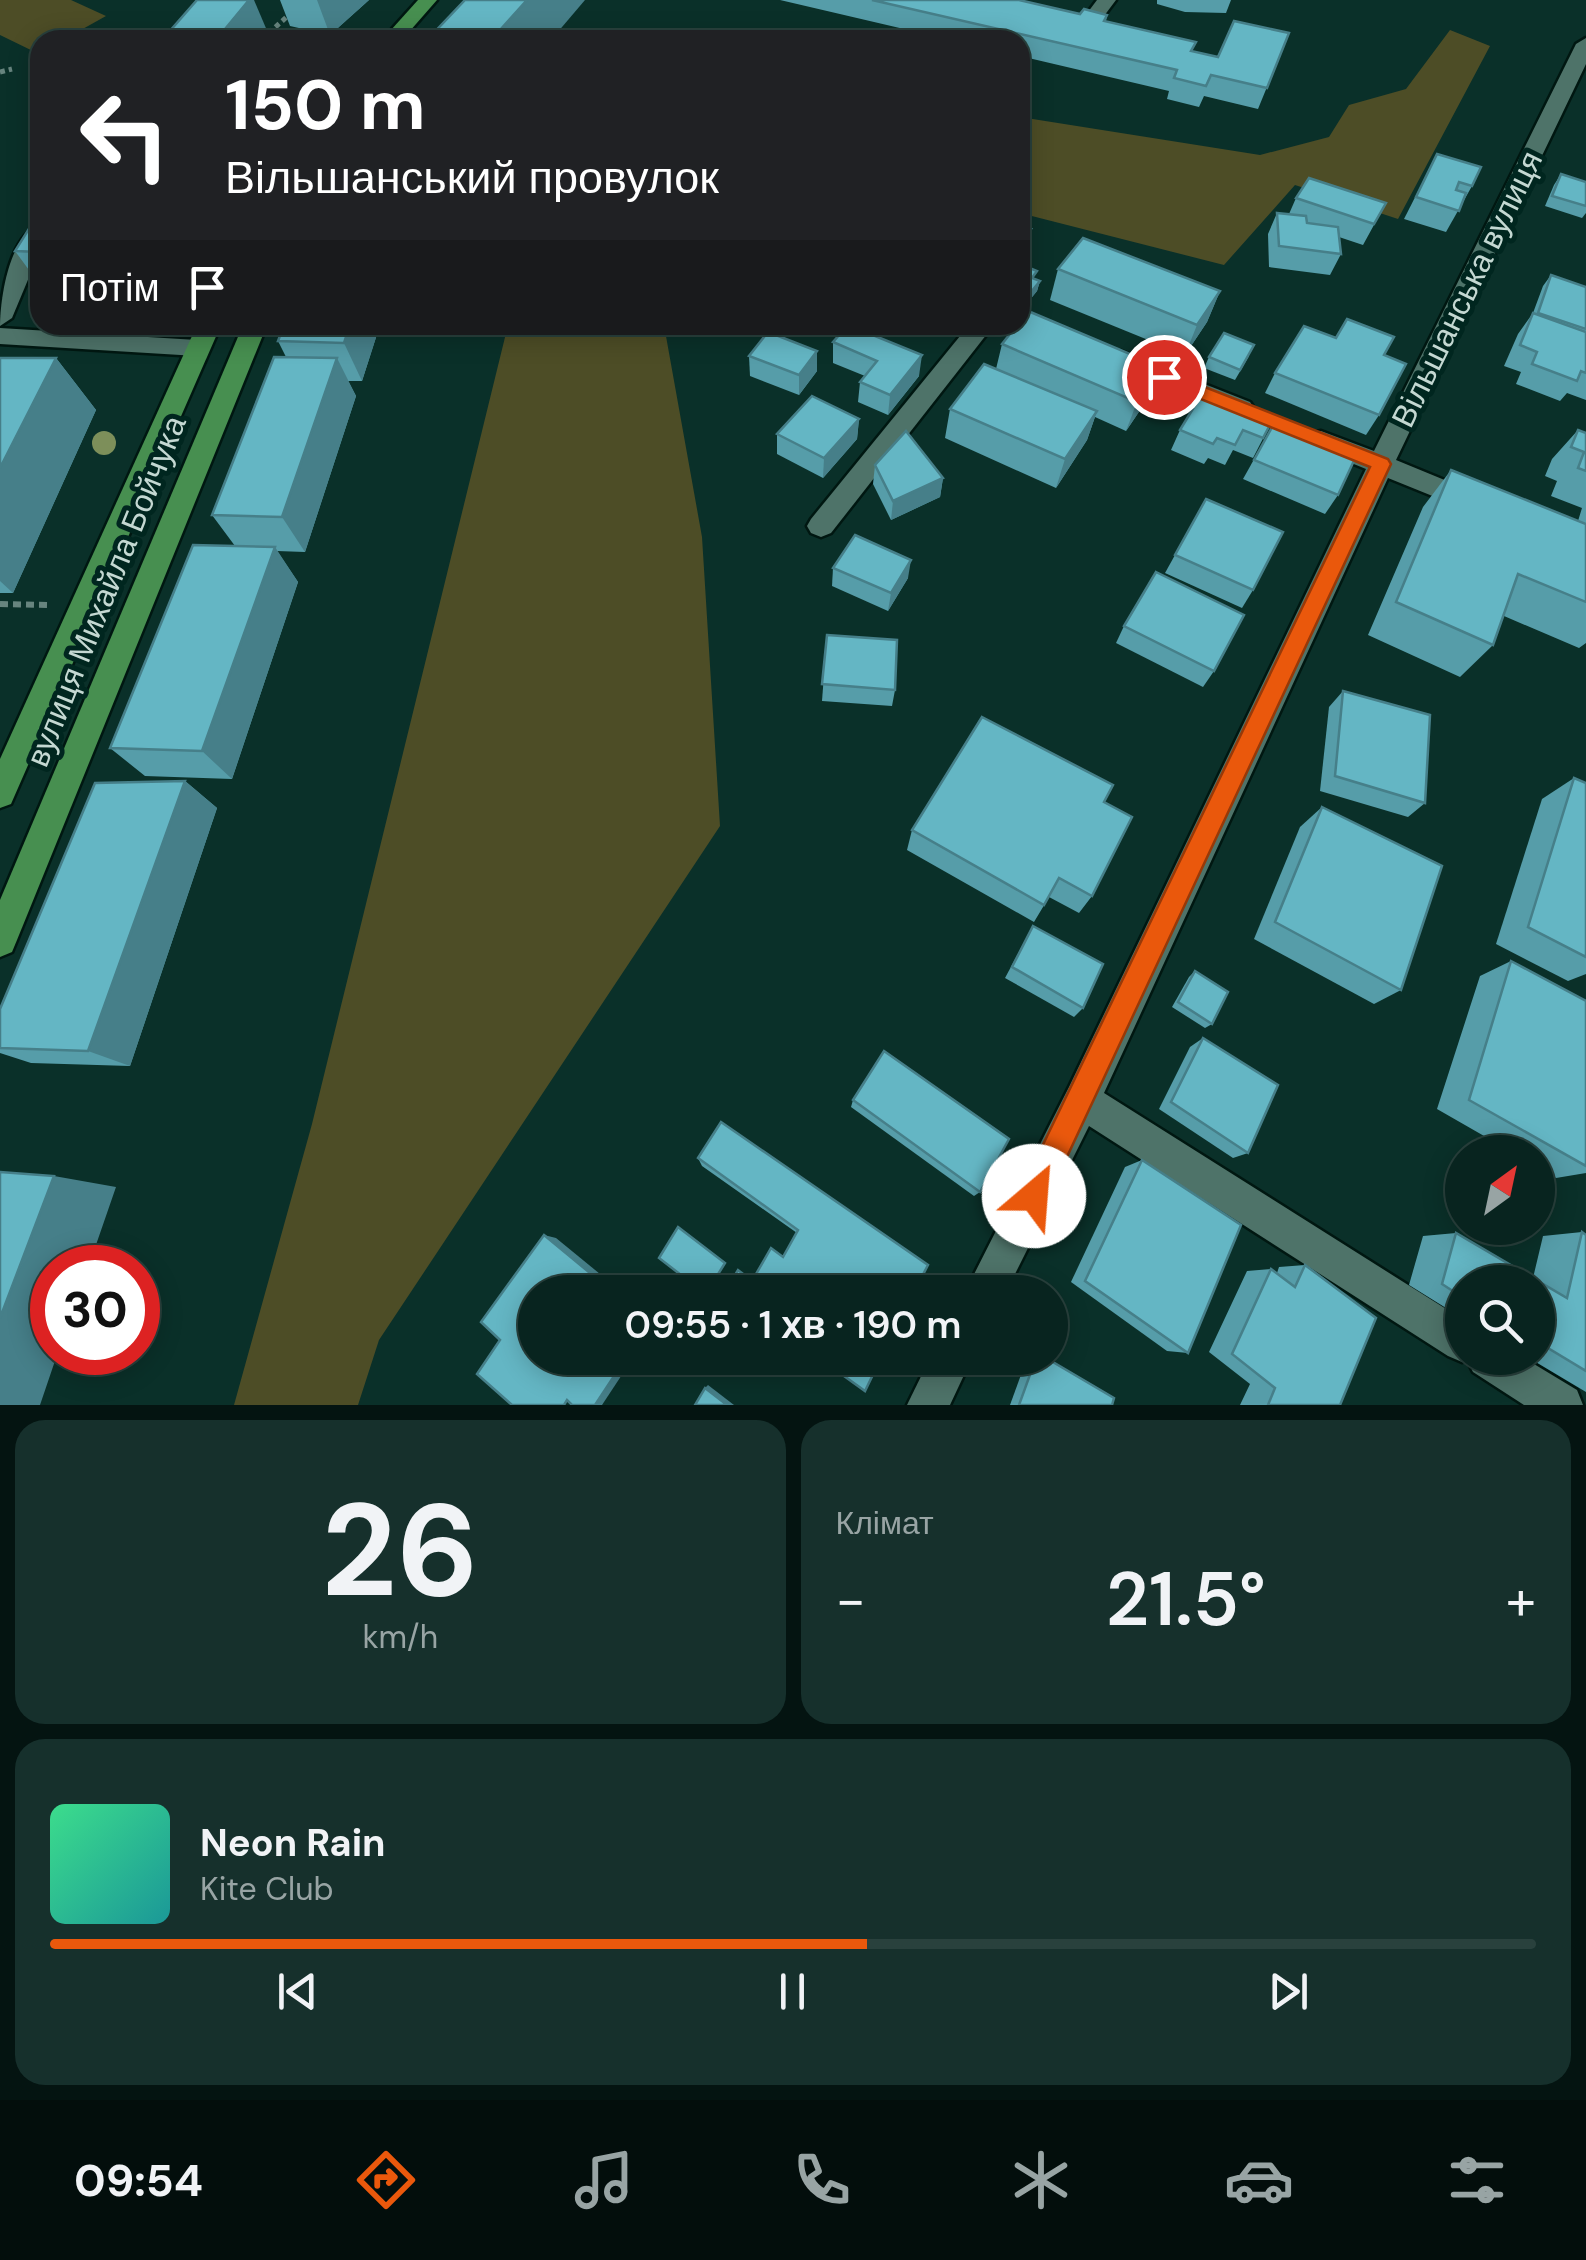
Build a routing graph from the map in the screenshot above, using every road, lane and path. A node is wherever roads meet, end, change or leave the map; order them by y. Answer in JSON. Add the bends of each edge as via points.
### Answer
{"nodes":[{"id":1,"x":428,"y":0,"type":"edge"},
{"id":2,"x":1108,"y":0,"type":"edge"},
{"id":3,"x":292,"y":13,"type":"dead end"},
{"id":4,"x":1085,"y":28,"type":"edge"},
{"id":5,"x":272,"y":30,"type":"edge"},
{"id":6,"x":401,"y":30,"type":"edge"},
{"id":7,"x":1586,"y":44,"type":"edge"},
{"id":8,"x":12,"y":69,"type":"dead end"},
{"id":9,"x":0,"y":72,"type":"edge"},
{"id":10,"x":30,"y":254,"type":"edge"},
{"id":11,"x":0,"y":318,"type":"edge"},
{"id":12,"x":252,"y":335,"type":"edge"},
{"id":13,"x":974,"y":335,"type":"edge"},
{"id":14,"x":0,"y":336,"type":"edge"},
{"id":15,"x":203,"y":336,"type":"edge"},
{"id":16,"x":1092,"y":348,"type":"edge"},
{"id":17,"x":1381,"y":464,"type":"junction"},
{"id":18,"x":1501,"y":514,"type":"edge"},
{"id":19,"x":821,"y":526,"type":"dead end"},
{"id":20,"x":0,"y":604,"type":"edge"},
{"id":21,"x":85,"y":605,"type":"junction"},
{"id":22,"x":0,"y":794,"type":"edge"},
{"id":23,"x":0,"y":940,"type":"edge"},
{"id":24,"x":1082,"y":1100,"type":"junction"},
{"id":25,"x":993,"y":1275,"type":"edge"},
{"id":26,"x":1445,"y":1331,"type":"edge"},
{"id":27,"x":943,"y":1375,"type":"edge"},
{"id":28,"x":1514,"y":1375,"type":"edge"},
{"id":29,"x":928,"y":1405,"type":"edge"},
{"id":30,"x":1562,"y":1405,"type":"edge"}],
"edges":[{"from":1,"to":6,"type":"main road"},
{"from":2,"to":4,"type":"street"},
{"from":3,"to":5,"type":"path"},
{"from":7,"to":17,"type":"street","name":"Вільшанська вулиця"},
{"from":8,"to":9,"type":"path"},
{"from":10,"to":11,"type":"street"},
{"from":12,"to":23,"type":"main road","name":"вулиця Михайла Бойчука"},
{"from":13,"to":19,"type":"street"},
{"from":14,"to":15,"type":"street"},
{"from":15,"to":21,"type":"main road","name":"вулиця Михайла Бойчука"},
{"from":16,"to":17,"type":"street"},
{"from":17,"to":18,"type":"street"},
{"from":17,"to":24,"type":"street","name":"Вільшанська вулиця"},
{"from":20,"to":21,"type":"path"},
{"from":21,"to":22,"type":"main road","name":"вулиця Михайла Бойчука"},
{"from":24,"to":25,"type":"street","name":"Вільшанська вулиця"},
{"from":24,"to":26,"type":"street"},
{"from":27,"to":29,"type":"street"},
{"from":28,"to":30,"type":"street"}]}
